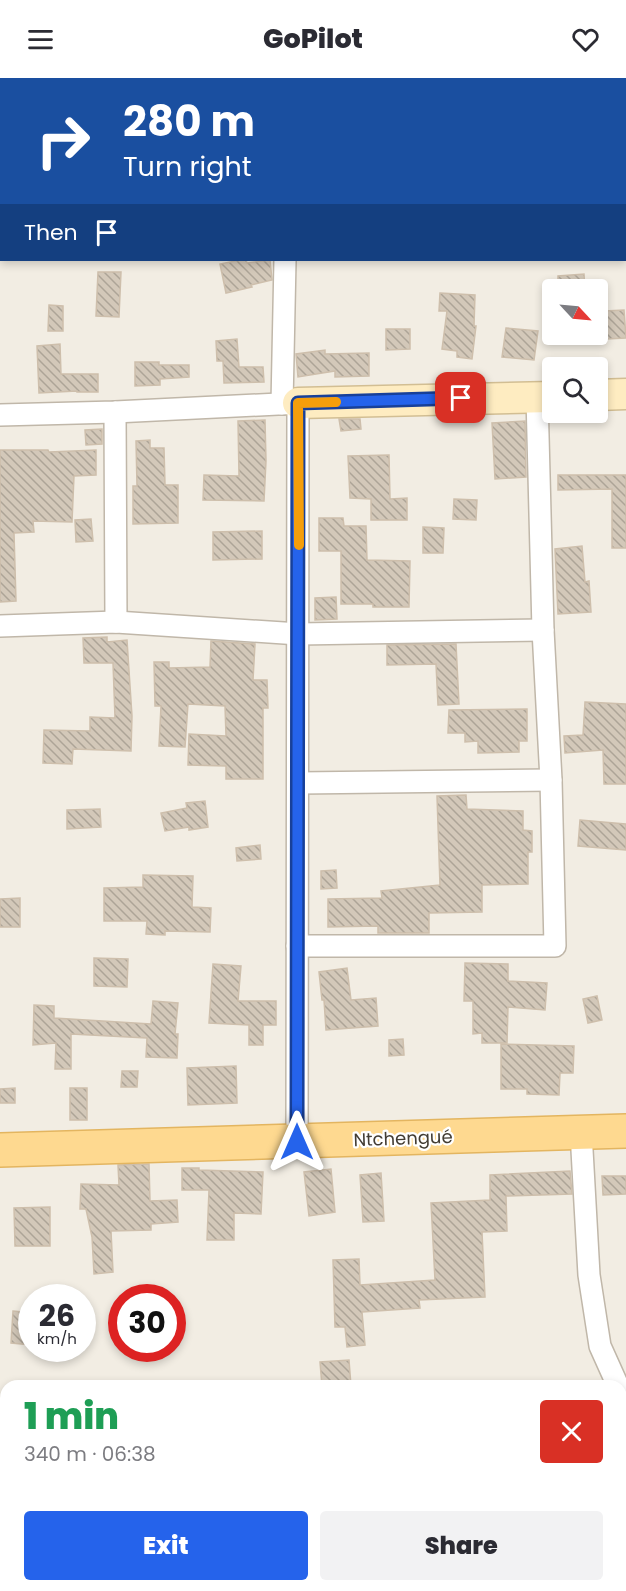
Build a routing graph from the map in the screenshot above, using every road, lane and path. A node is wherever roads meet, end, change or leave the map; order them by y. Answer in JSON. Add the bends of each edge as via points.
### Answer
{"nodes":[{"id":1,"x":285,"y":261,"type":"edge"},
{"id":2,"x":626,"y":394,"type":"edge"},
{"id":3,"x":608,"y":395,"type":"edge"},
{"id":4,"x":542,"y":397,"type":"edge"},
{"id":5,"x":290,"y":403,"type":"junction"},
{"id":6,"x":115,"y":412,"type":"junction"},
{"id":7,"x":0,"y":415,"type":"edge"},
{"id":8,"x":544,"y":423,"type":"edge"},
{"id":9,"x":116,"y":622,"type":"junction"},
{"id":10,"x":0,"y":626,"type":"edge"},
{"id":11,"x":543,"y":630,"type":"junction"},
{"id":12,"x":299,"y":634,"type":"junction"},
{"id":13,"x":551,"y":780,"type":"junction"},
{"id":14,"x":299,"y":783,"type":"junction"},
{"id":15,"x":297,"y":946,"type":"junction"},
{"id":16,"x":626,"y":1131,"type":"edge"},
{"id":17,"x":581,"y":1132,"type":"junction"},
{"id":18,"x":297,"y":1142,"type":"junction"},
{"id":19,"x":0,"y":1150,"type":"edge"},
{"id":20,"x":615,"y":1380,"type":"edge"}],
"edges":[{"from":1,"to":5,"type":"street"},
{"from":2,"to":3,"type":"street"},
{"from":4,"to":5,"type":"street"},
{"from":5,"to":6,"type":"street"},
{"from":5,"to":12,"type":"street"},
{"from":6,"to":7,"type":"street"},
{"from":6,"to":9,"type":"street"},
{"from":8,"to":11,"type":"street"},
{"from":9,"to":10,"type":"street"},
{"from":9,"to":12,"type":"street"},
{"from":11,"to":12,"type":"street"},
{"from":11,"to":13,"type":"street"},
{"from":12,"to":14,"type":"street"},
{"from":13,"to":14,"type":"street"},
{"from":13,"to":15,"type":"street","via":[[555,946]]},
{"from":14,"to":15,"type":"street"},
{"from":15,"to":18,"type":"street"},
{"from":16,"to":17,"type":"main road","name":"Ntchengué"},
{"from":17,"to":18,"type":"main road","name":"Ntchengué"},
{"from":17,"to":20,"type":"street","via":[[589,1275],[600,1346]]},
{"from":18,"to":19,"type":"main road","name":"Ntchengué"}]}
